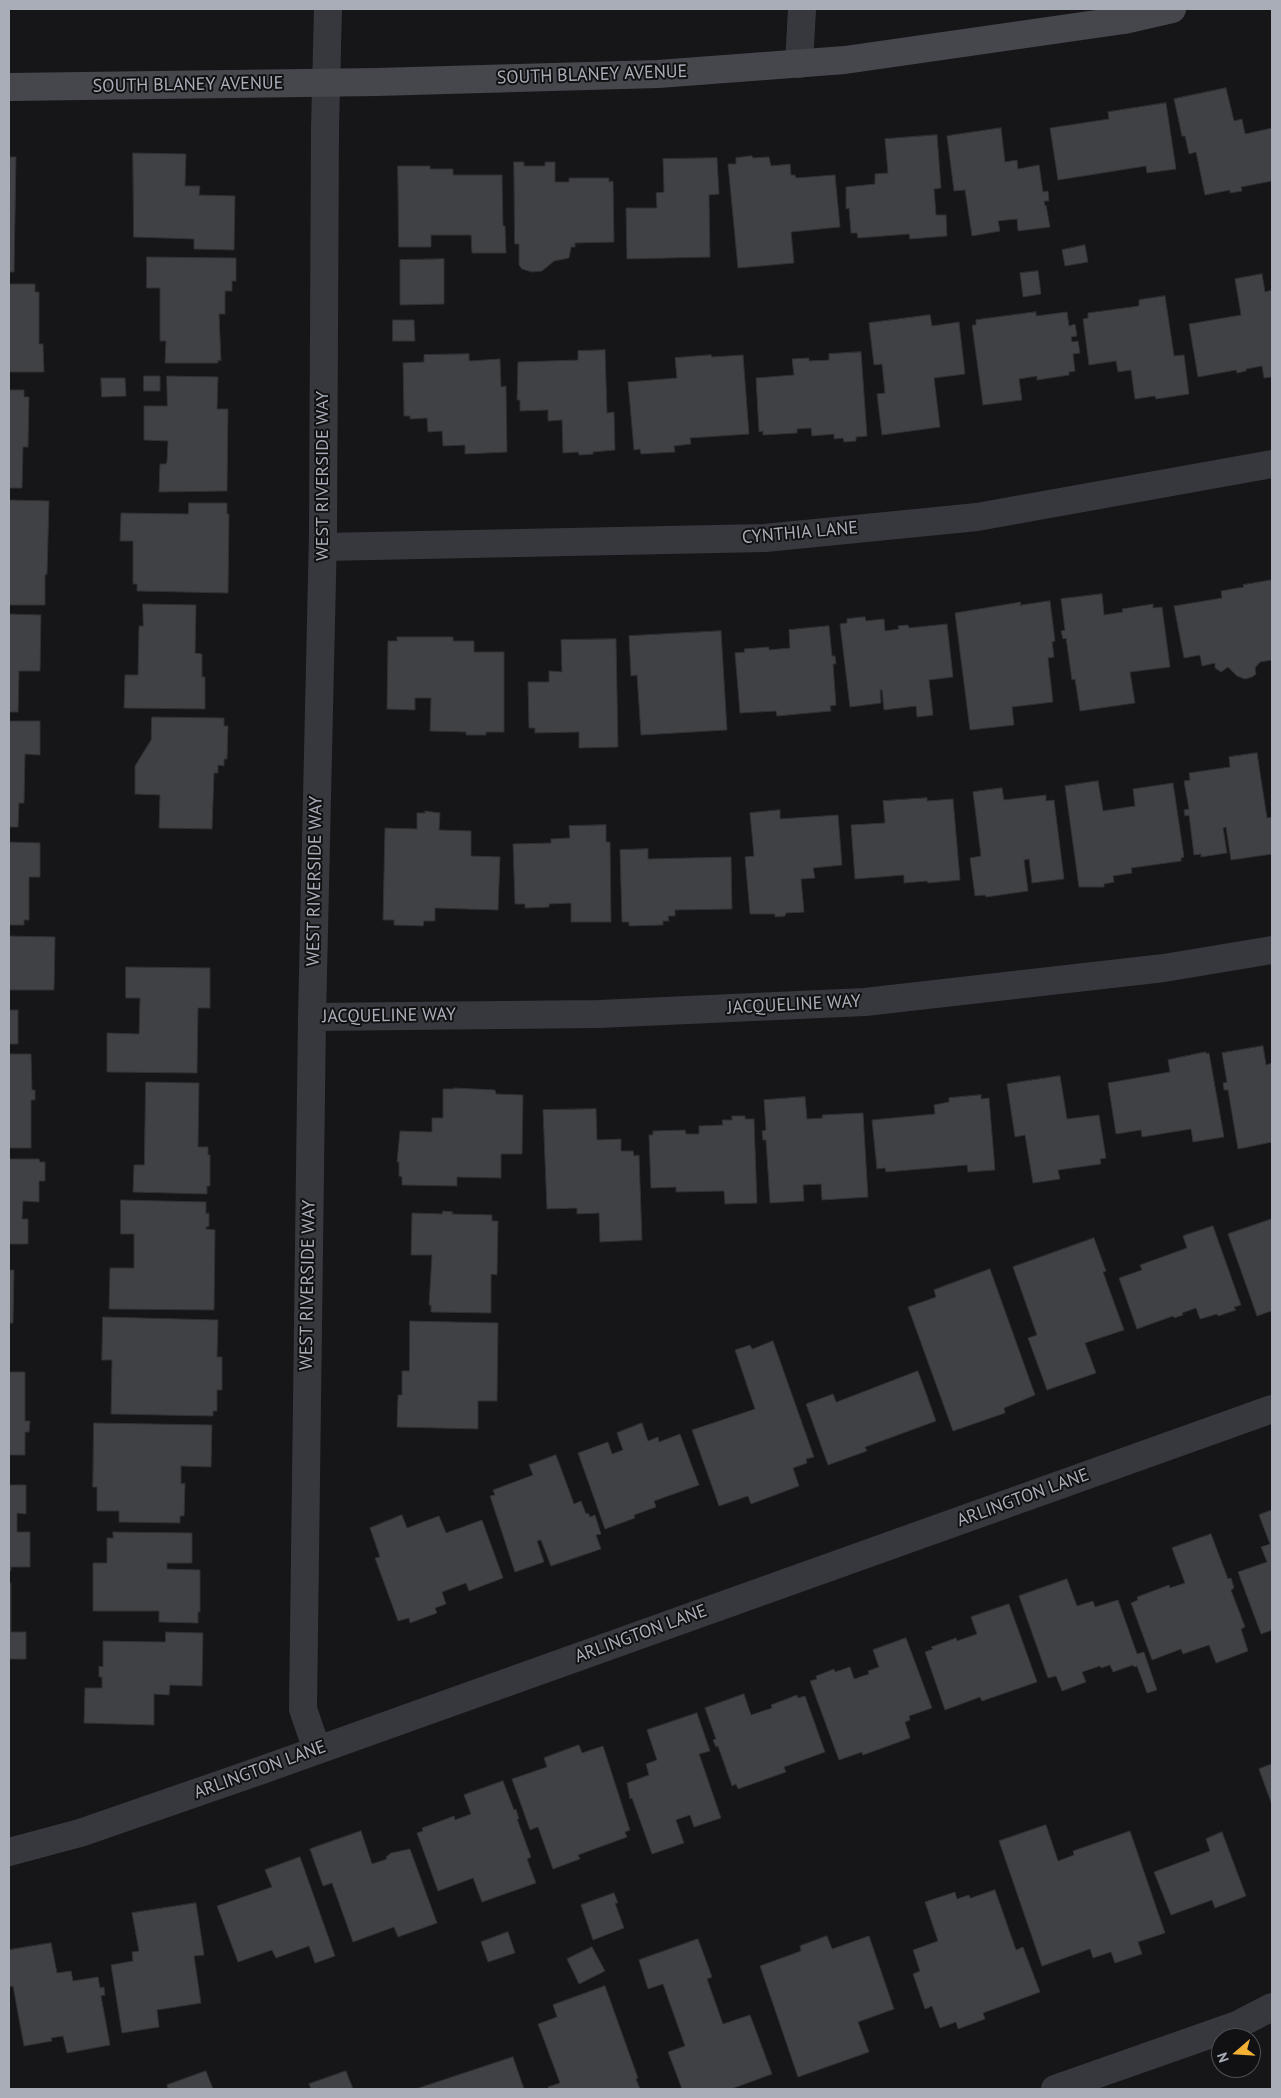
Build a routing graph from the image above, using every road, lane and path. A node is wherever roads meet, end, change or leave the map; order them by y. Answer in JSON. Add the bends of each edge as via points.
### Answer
{"nodes":[{"id":1,"x":328,"y":9,"type":"edge"},
{"id":2,"x":802,"y":9,"type":"edge"},
{"id":3,"x":1172,"y":9,"type":"edge"},
{"id":4,"x":799,"y":64,"type":"junction"},
{"id":5,"x":326,"y":83,"type":"junction"},
{"id":6,"x":9,"y":87,"type":"edge"},
{"id":7,"x":1272,"y":464,"type":"edge"},
{"id":8,"x":323,"y":547,"type":"junction"},
{"id":9,"x":1272,"y":950,"type":"edge"},
{"id":10,"x":312,"y":1017,"type":"junction"},
{"id":11,"x":1272,"y":1409,"type":"edge"},
{"id":12,"x":317,"y":1750,"type":"junction"},
{"id":13,"x":9,"y":1852,"type":"edge"},
{"id":14,"x":1272,"y":2007,"type":"edge"},
{"id":15,"x":1055,"y":2089,"type":"edge"}],
"edges":[{"from":1,"to":5,"type":"street","name":"WEST RIVERSIDE WAY"},
{"from":2,"to":4,"type":"street"},
{"from":3,"to":4,"type":"street","name":"SOUTH BLANEY AVENUE","via":[[1124,20]]},
{"from":4,"to":5,"type":"street","name":"SOUTH BLANEY AVENUE","via":[[658,74]]},
{"from":5,"to":6,"type":"street","name":"SOUTH BLANEY AVENUE"},
{"from":5,"to":8,"type":"street","name":"WEST RIVERSIDE WAY"},
{"from":7,"to":8,"type":"street","name":"CYNTHIA LANE","via":[[977,517],[765,538]]},
{"from":8,"to":10,"type":"street","name":"WEST RIVERSIDE WAY"},
{"from":9,"to":10,"type":"street","name":"JACQUELINE WAY","via":[[1164,968],[865,1002],[599,1014]]},
{"from":10,"to":12,"type":"street","name":"WEST RIVERSIDE WAY","via":[[303,1709]]},
{"from":11,"to":12,"type":"street","name":"ARLINGTON LANE"},
{"from":12,"to":13,"type":"street","name":"ARLINGTON LANE","via":[[80,1833]]},
{"from":14,"to":15,"type":"street","via":[[1237,2025]]}]}
